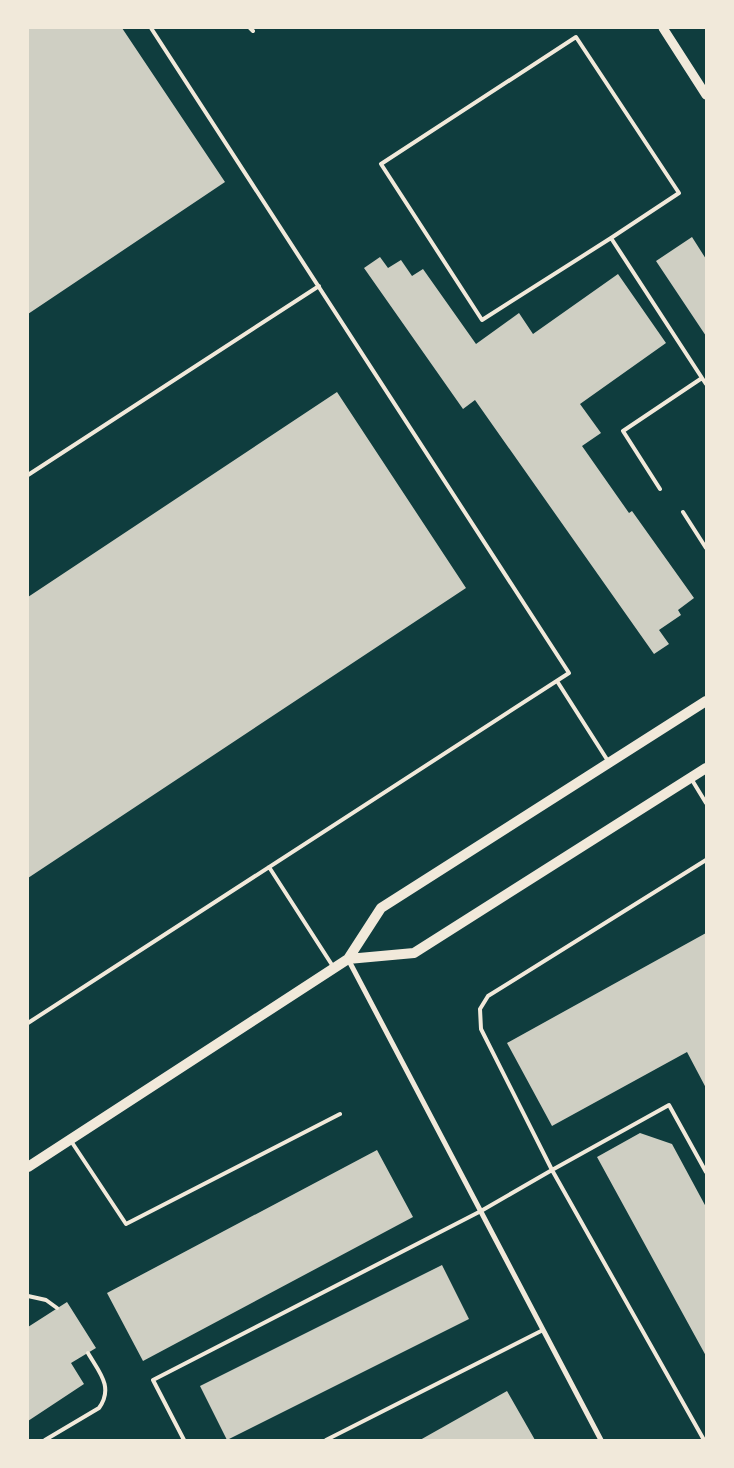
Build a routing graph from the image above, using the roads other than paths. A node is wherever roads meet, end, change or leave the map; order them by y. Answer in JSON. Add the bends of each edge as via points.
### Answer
{"nodes":[{"id":1,"x":151,"y":28,"type":"edge"},
{"id":2,"x":663,"y":28,"type":"edge"},
{"id":3,"x":706,"y":95,"type":"edge"},
{"id":4,"x":611,"y":238,"type":"junction"},
{"id":5,"x":319,"y":286,"type":"junction"},
{"id":6,"x":702,"y":378,"type":"junction"},
{"id":7,"x":706,"y":384,"type":"edge"},
{"id":8,"x":28,"y":475,"type":"edge"},
{"id":9,"x":660,"y":489,"type":"dead end"},
{"id":10,"x":683,"y":512,"type":"dead end"},
{"id":11,"x":706,"y":548,"type":"edge"},
{"id":12,"x":557,"y":681,"type":"junction"},
{"id":13,"x":706,"y":701,"type":"edge"},
{"id":14,"x":609,"y":763,"type":"junction"},
{"id":15,"x":706,"y":768,"type":"edge"},
{"id":16,"x":690,"y":778,"type":"junction"},
{"id":17,"x":706,"y":803,"type":"edge"},
{"id":18,"x":706,"y":860,"type":"edge"},
{"id":19,"x":269,"y":867,"type":"junction"},
{"id":20,"x":348,"y":959,"type":"junction"},
{"id":21,"x":334,"y":968,"type":"junction"},
{"id":22,"x":28,"y":1023,"type":"edge"},
{"id":23,"x":340,"y":1114,"type":"dead end"},
{"id":24,"x":70,"y":1139,"type":"junction"},
{"id":25,"x":28,"y":1167,"type":"edge"},
{"id":26,"x":552,"y":1170,"type":"junction"},
{"id":27,"x":706,"y":1172,"type":"edge"},
{"id":28,"x":481,"y":1211,"type":"junction"},
{"id":29,"x":28,"y":1296,"type":"edge"},
{"id":30,"x":57,"y":1308,"type":"dead end"},
{"id":31,"x":543,"y":1330,"type":"junction"},
{"id":32,"x":88,"y":1353,"type":"dead end"},
{"id":33,"x":45,"y":1440,"type":"edge"},
{"id":34,"x":184,"y":1440,"type":"edge"},
{"id":35,"x":326,"y":1440,"type":"edge"},
{"id":36,"x":601,"y":1440,"type":"edge"},
{"id":37,"x":704,"y":1440,"type":"edge"}],
"edges":[{"from":1,"to":5,"type":"lane"},
{"from":2,"to":3,"type":"street"},
{"from":4,"to":4,"type":"lane","via":[[679,193],[576,38],[381,164],[482,320]]},
{"from":4,"to":6,"type":"lane"},
{"from":5,"to":8,"type":"lane"},
{"from":5,"to":12,"type":"lane","via":[[569,673]]},
{"from":6,"to":7,"type":"lane"},
{"from":6,"to":9,"type":"lane","via":[[623,431]]},
{"from":10,"to":11,"type":"lane"},
{"from":12,"to":14,"type":"lane"},
{"from":12,"to":19,"type":"lane"},
{"from":13,"to":14,"type":"main road"},
{"from":14,"to":20,"type":"main road","via":[[381,908]]},
{"from":15,"to":16,"type":"main road"},
{"from":16,"to":17,"type":"lane"},
{"from":16,"to":20,"type":"main road","via":[[414,954]]},
{"from":18,"to":26,"type":"lane","via":[[488,996],[480,1008],[481,1029]]},
{"from":19,"to":21,"type":"lane"},
{"from":19,"to":22,"type":"lane"},
{"from":20,"to":21,"type":"main road"},
{"from":20,"to":28,"type":"street"},
{"from":21,"to":24,"type":"main road"},
{"from":23,"to":24,"type":"lane","via":[[126,1224]]},
{"from":24,"to":25,"type":"main road"},
{"from":26,"to":27,"type":"lane","via":[[669,1105]]},
{"from":26,"to":28,"type":"lane"},
{"from":26,"to":37,"type":"lane"},
{"from":28,"to":31,"type":"street"},
{"from":28,"to":34,"type":"lane","via":[[153,1380]]},
{"from":29,"to":30,"type":"lane","via":[[46,1300]]},
{"from":31,"to":35,"type":"lane"},
{"from":31,"to":36,"type":"street"},
{"from":32,"to":33,"type":"lane","via":[[104,1380],[105,1401],[99,1408]]}]}
